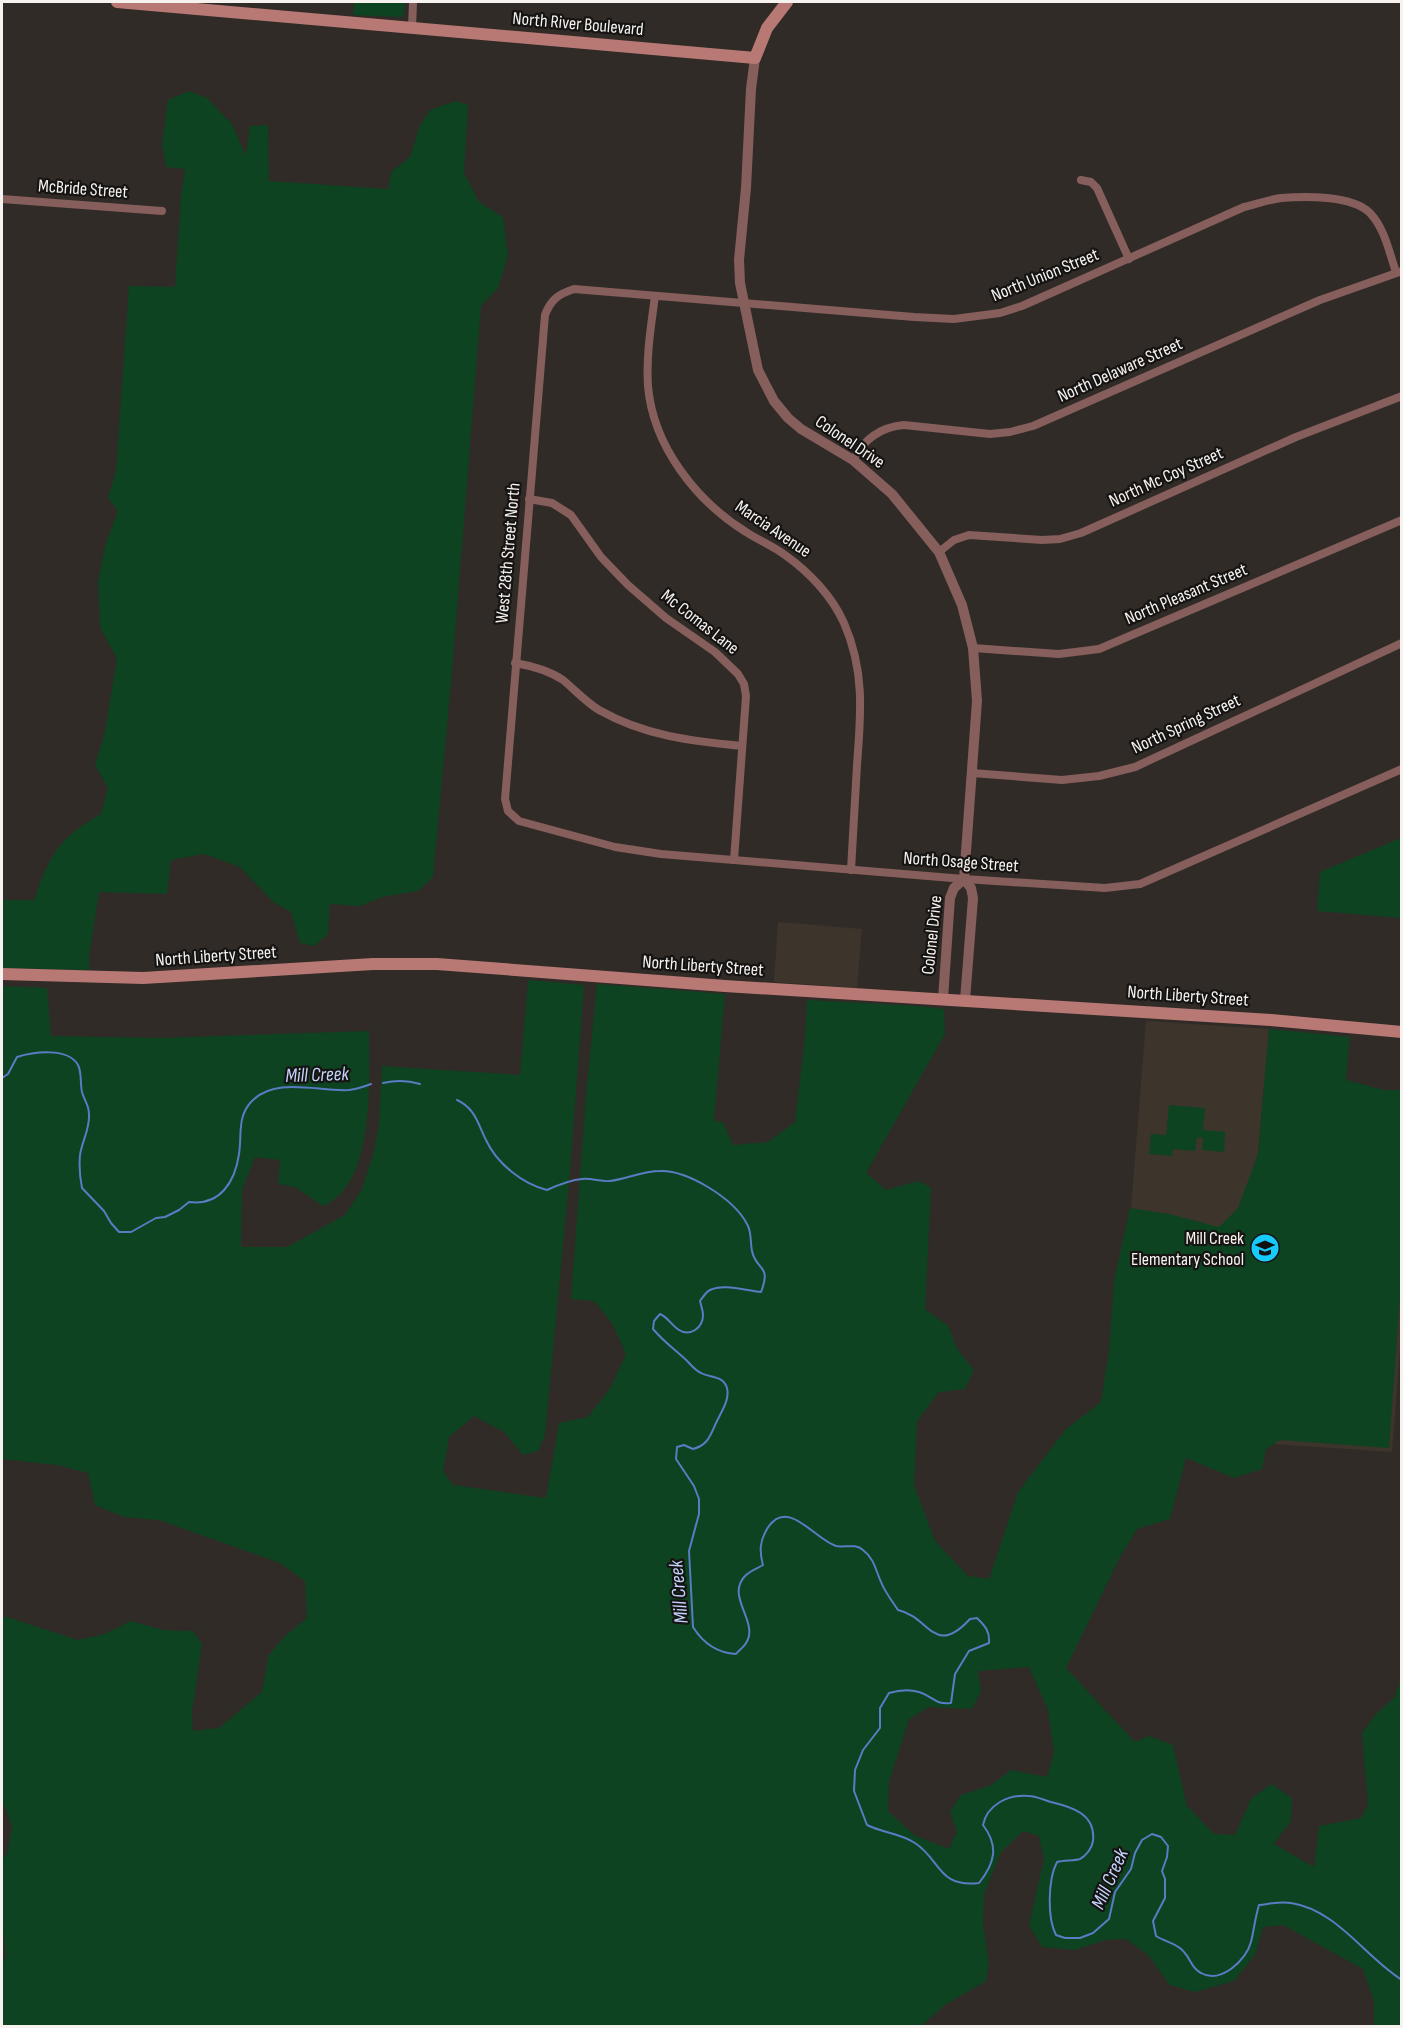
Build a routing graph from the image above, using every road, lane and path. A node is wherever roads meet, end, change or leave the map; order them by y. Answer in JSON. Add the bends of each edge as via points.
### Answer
{"nodes":[{"id":1,"x":117,"y":2,"type":"edge"},
{"id":2,"x":413,"y":2,"type":"edge"},
{"id":3,"x":787,"y":2,"type":"edge"},
{"id":4,"x":412,"y":28,"type":"junction"},
{"id":5,"x":755,"y":58,"type":"junction"},
{"id":6,"x":1081,"y":180,"type":"dead end"},
{"id":7,"x":2,"y":199,"type":"edge"},
{"id":8,"x":162,"y":211,"type":"dead end"},
{"id":9,"x":1129,"y":259,"type":"junction"},
{"id":10,"x":1399,"y":272,"type":"edge"},
{"id":11,"x":655,"y":296,"type":"junction"},
{"id":12,"x":744,"y":303,"type":"junction"},
{"id":13,"x":549,"y":304,"type":"joint"},
{"id":14,"x":1401,"y":396,"type":"edge"},
{"id":15,"x":853,"y":460,"type":"junction"},
{"id":16,"x":529,"y":499,"type":"junction"},
{"id":17,"x":1401,"y":520,"type":"edge"},
{"id":18,"x":939,"y":552,"type":"junction"},
{"id":19,"x":1401,"y":643,"type":"edge"},
{"id":20,"x":973,"y":648,"type":"junction"},
{"id":21,"x":515,"y":663,"type":"junction"},
{"id":22,"x":742,"y":746,"type":"junction"},
{"id":23,"x":1401,"y":769,"type":"edge"},
{"id":24,"x":972,"y":773,"type":"junction"},
{"id":25,"x":507,"y":806,"type":"joint"},
{"id":26,"x":734,"y":860,"type":"junction"},
{"id":27,"x":851,"y":870,"type":"junction"},
{"id":28,"x":964,"y":879,"type":"junction"},
{"id":29,"x":2,"y":974,"type":"edge"},
{"id":30,"x":943,"y":999,"type":"junction"},
{"id":31,"x":965,"y":1000,"type":"junction"},
{"id":32,"x":1401,"y":1032,"type":"edge"}],
"edges":[{"from":1,"to":4,"type":"main road","name":"North River Boulevard"},
{"from":2,"to":4,"type":"street"},
{"from":3,"to":5,"type":"main road","via":[[767,28]]},
{"from":4,"to":5,"type":"main road","name":"North River Boulevard"},
{"from":5,"to":12,"type":"street","name":"Colonel Drive","via":[[739,260]]},
{"from":6,"to":9,"type":"street","via":[[1097,188]]},
{"from":7,"to":8,"type":"street","name":"McBride Street"},
{"from":9,"to":10,"type":"street","name":"North Union Street","via":[[1244,207],[1279,198],[1310,197],[1347,202],[1369,213],[1382,229]]},
{"from":9,"to":12,"type":"street","name":"North Union Street","via":[[1022,306],[974,318]]},
{"from":10,"to":15,"type":"street","name":"North Delaware Street","via":[[1320,300],[1032,426],[990,434],[892,426],[866,441]]},
{"from":11,"to":12,"type":"street","name":"North Union Street"},
{"from":11,"to":13,"type":"street","name":"North Union Street","via":[[574,289],[560,293]]},
{"from":11,"to":27,"type":"street","name":"Marcia Avenue","via":[[648,387],[653,418],[670,453],[716,510],[812,577],[834,605],[852,642],[862,701]]},
{"from":12,"to":15,"type":"street","name":"Colonel Drive","via":[[758,370],[774,401],[801,429]]},
{"from":13,"to":16,"type":"street","name":"West 28th Street North"},
{"from":14,"to":18,"type":"street","name":"North Mc Coy Street","via":[[1296,437],[1081,534],[1042,540],[969,535],[954,540]]},
{"from":15,"to":18,"type":"street","name":"Colonel Drive","via":[[892,494]]},
{"from":16,"to":21,"type":"street","name":"West 28th Street North"},
{"from":16,"to":22,"type":"street","name":"Mc Comas Lane","via":[[552,504],[570,514],[628,585],[738,674],[746,696]]},
{"from":17,"to":20,"type":"street","name":"North Pleasant Street","via":[[1099,649],[1059,654]]},
{"from":18,"to":20,"type":"street","name":"Colonel Drive","via":[[962,605]]},
{"from":19,"to":24,"type":"street","name":"North Spring Street","via":[[1135,767],[1062,780]]},
{"from":20,"to":24,"type":"street","name":"Colonel Drive","via":[[977,701]]},
{"from":21,"to":22,"type":"street","via":[[552,674],[597,708],[632,727],[685,741]]},
{"from":21,"to":25,"type":"street","name":"West 28th Street North"},
{"from":22,"to":26,"type":"street","name":"Mc Comas Lane"},
{"from":23,"to":28,"type":"street","name":"North Osage Street","via":[[1140,884],[1105,888]]},
{"from":24,"to":28,"type":"street","name":"Colonel Drive"},
{"from":25,"to":26,"type":"street","name":"North Osage Street","via":[[519,821],[615,847]]},
{"from":26,"to":27,"type":"street","name":"North Osage Street"},
{"from":27,"to":28,"type":"street","name":"North Osage Street"},
{"from":28,"to":30,"type":"street","name":"Colonel Drive","via":[[950,898]]},
{"from":28,"to":31,"type":"street","name":"Colonel Drive","via":[[973,898]]},
{"from":29,"to":30,"type":"main road","name":"North Liberty Street","via":[[143,978],[373,964],[437,964]]},
{"from":30,"to":31,"type":"main road","name":"North Liberty Street"},
{"from":31,"to":32,"type":"main road","name":"North Liberty Street"}]}
